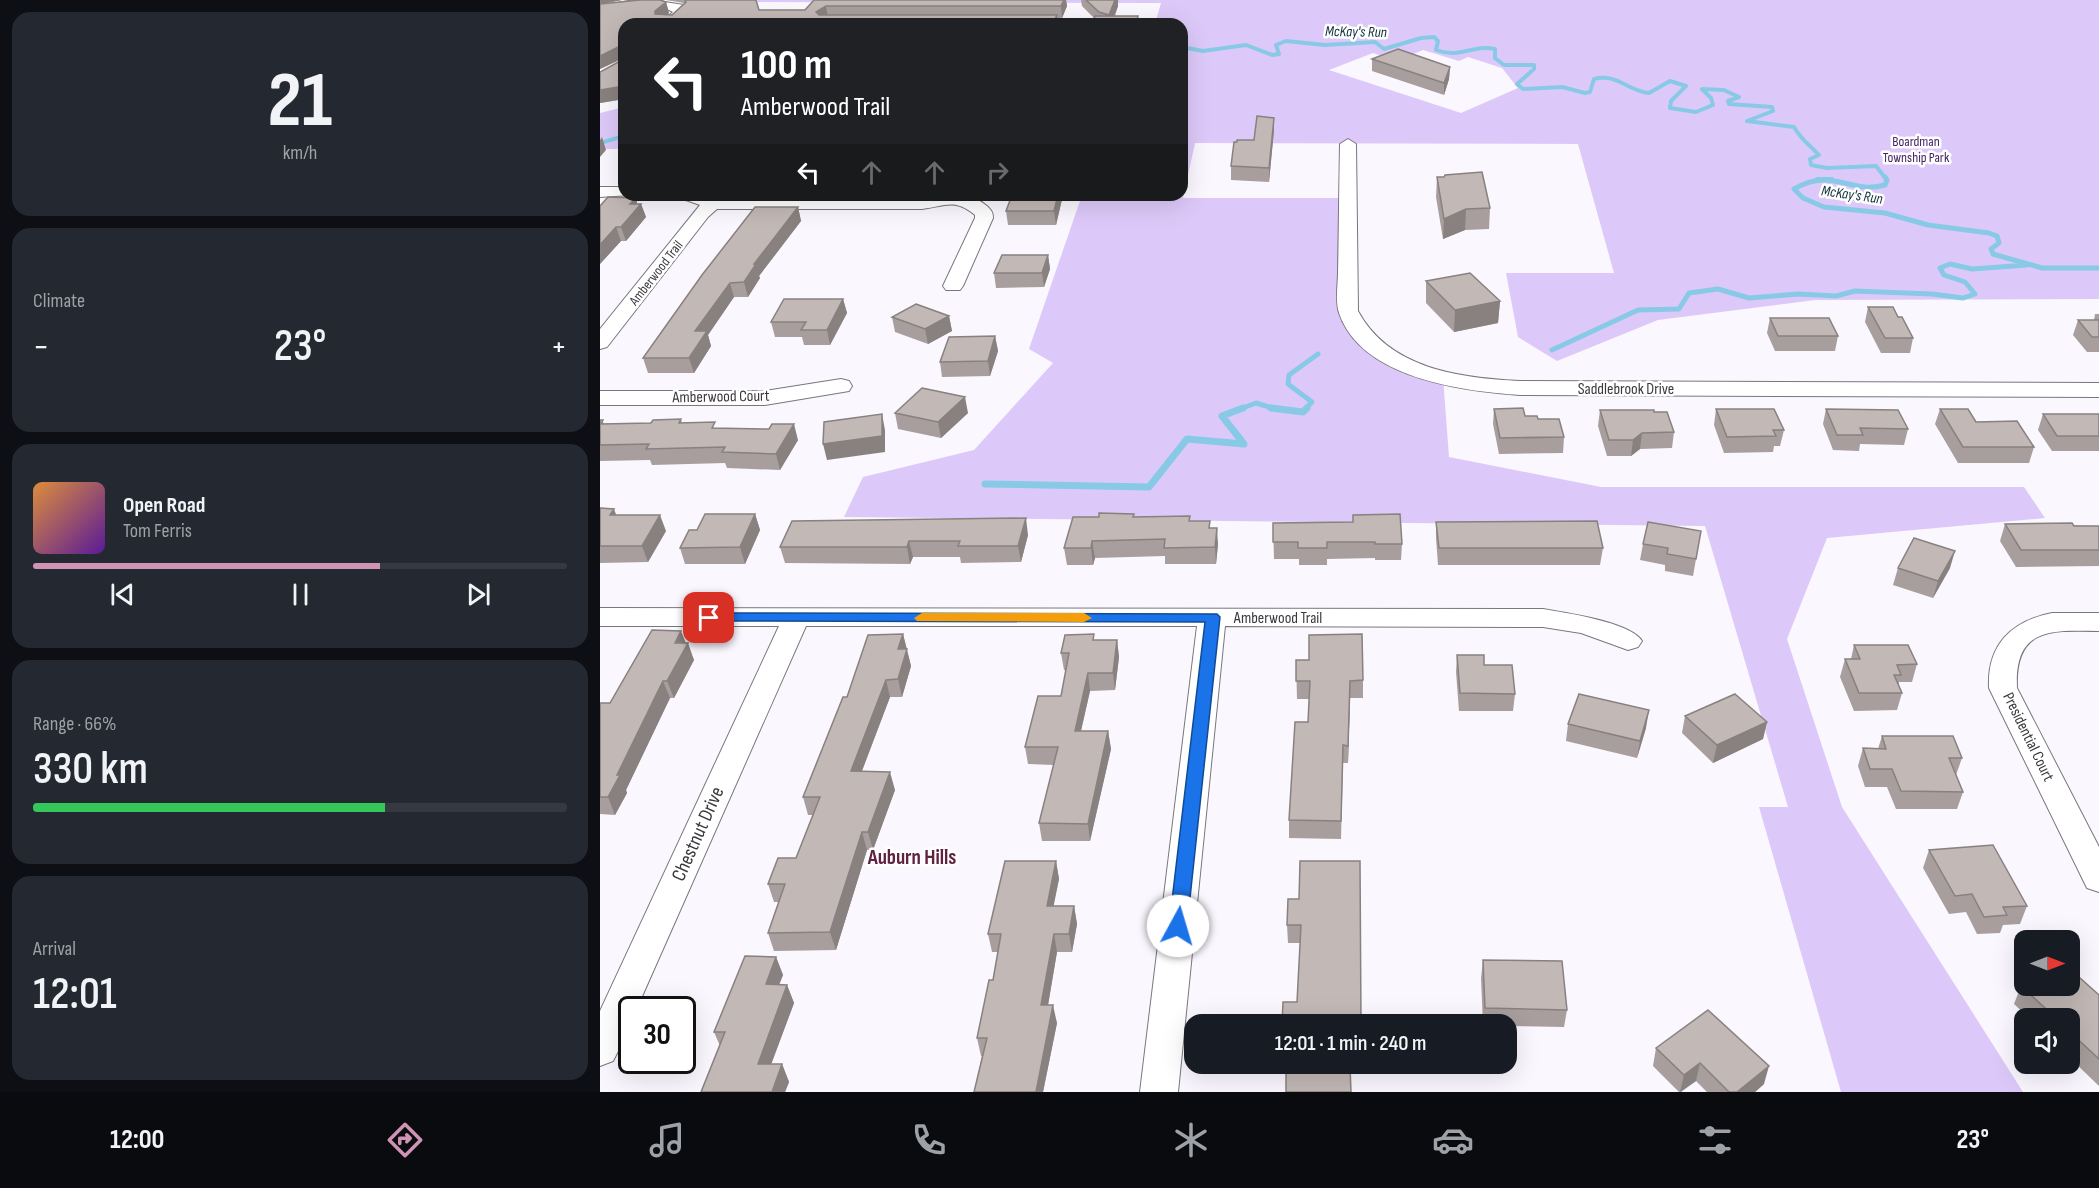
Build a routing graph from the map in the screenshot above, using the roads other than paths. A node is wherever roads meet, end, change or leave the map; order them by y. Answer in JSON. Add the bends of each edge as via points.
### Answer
{"nodes":[{"id":1,"x":600,"y":10,"type":"edge"},
{"id":2,"x":675,"y":18,"type":"edge"},
{"id":3,"x":1348,"y":144,"type":"dead end"},
{"id":4,"x":600,"y":192,"type":"edge"},
{"id":5,"x":618,"y":192,"type":"edge"},
{"id":6,"x":705,"y":201,"type":"edge"},
{"id":7,"x":940,"y":201,"type":"edge"},
{"id":8,"x":968,"y":201,"type":"edge"},
{"id":9,"x":713,"y":204,"type":"junction"},
{"id":10,"x":953,"y":286,"type":"dead end"},
{"id":11,"x":600,"y":344,"type":"edge"},
{"id":12,"x":841,"y":386,"type":"dead end"},
{"id":13,"x":2099,"y":390,"type":"edge"},
{"id":14,"x":600,"y":398,"type":"edge"},
{"id":15,"x":600,"y":617,"type":"edge"},
{"id":16,"x":1212,"y":617,"type":"junction"},
{"id":17,"x":796,"y":618,"type":"junction"},
{"id":18,"x":2099,"y":621,"type":"edge"},
{"id":19,"x":1628,"y":641,"type":"dead end"},
{"id":20,"x":2099,"y":879,"type":"edge"},
{"id":21,"x":600,"y":1050,"type":"edge"},
{"id":22,"x":1159,"y":1092,"type":"edge"}],
"edges":[{"from":1,"to":2,"type":"street","via":[[635,5],[672,6],[679,8]]},
{"from":3,"to":13,"type":"street","name":"Saddlebrook Drive","via":[[1348,311],[1358,330],[1377,348],[1424,372],[1471,384],[1520,388]]},
{"from":4,"to":5,"type":"street"},
{"from":6,"to":9,"type":"street"},
{"from":7,"to":9,"type":"street"},
{"from":8,"to":10,"type":"street","via":[[984,213],[984,218]]},
{"from":9,"to":11,"type":"street","name":"Amberwood Trail"},
{"from":12,"to":14,"type":"street","name":"Amberwood Court","via":[[765,398]]},
{"from":15,"to":17,"type":"street","name":"Amberwood Trail"},
{"from":16,"to":17,"type":"street","name":"Amberwood Trail"},
{"from":16,"to":19,"type":"street","name":"Amberwood Trail","via":[[1543,618],[1586,625]]},
{"from":16,"to":22,"type":"street"},
{"from":17,"to":21,"type":"street","name":"Chestnut Drive"},
{"from":18,"to":20,"type":"street","name":"Presidential Court","via":[[2030,627],[2007,654],[2001,670],[2003,688]]}]}
